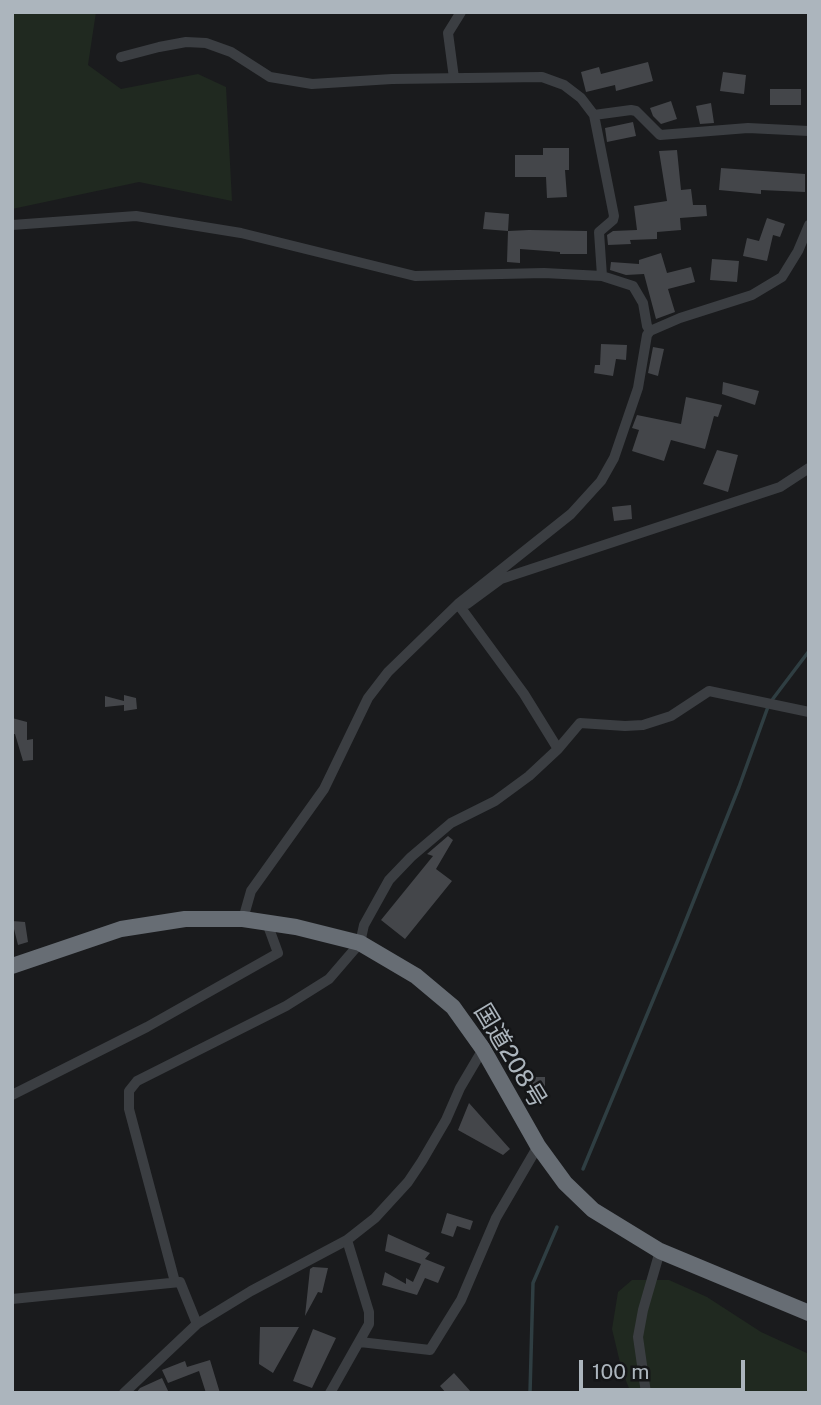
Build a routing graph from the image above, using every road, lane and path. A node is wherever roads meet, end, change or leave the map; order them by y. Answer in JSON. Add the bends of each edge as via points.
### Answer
{"nodes":[{"id":1,"x":461,"y":12,"type":"edge"},
{"id":2,"x":121,"y":57,"type":"dead end"},
{"id":3,"x":454,"y":78,"type":"junction"},
{"id":4,"x":594,"y":115,"type":"junction"},
{"id":5,"x":809,"y":131,"type":"edge"},
{"id":6,"x":12,"y":225,"type":"edge"},
{"id":7,"x":809,"y":225,"type":"edge"},
{"id":8,"x":602,"y":276,"type":"junction"},
{"id":9,"x":650,"y":331,"type":"junction"},
{"id":10,"x":809,"y":468,"type":"edge"},
{"id":11,"x":460,"y":606,"type":"junction"},
{"id":12,"x":809,"y":712,"type":"edge"},
{"id":13,"x":558,"y":749,"type":"junction"},
{"id":14,"x":243,"y":919,"type":"junction"},
{"id":15,"x":267,"y":923,"type":"junction"},
{"id":16,"x":360,"y":943,"type":"junction"},
{"id":17,"x":12,"y":966,"type":"edge"},
{"id":18,"x":484,"y":1049,"type":"junction"},
{"id":19,"x":12,"y":1095,"type":"edge"},
{"id":20,"x":538,"y":1146,"type":"junction"},
{"id":21,"x":347,"y":1240,"type":"junction"},
{"id":22,"x":660,"y":1251,"type":"junction"},
{"id":23,"x":175,"y":1282,"type":"junction"},
{"id":24,"x":12,"y":1299,"type":"edge"},
{"id":25,"x":809,"y":1313,"type":"edge"},
{"id":26,"x":197,"y":1324,"type":"junction"},
{"id":27,"x":359,"y":1342,"type":"junction"},
{"id":28,"x":124,"y":1393,"type":"edge"},
{"id":29,"x":330,"y":1393,"type":"edge"},
{"id":30,"x":646,"y":1393,"type":"edge"}],
"edges":[{"from":1,"to":3,"type":"street","via":[[448,33]]},
{"from":2,"to":3,"type":"street","via":[[159,47],[206,43],[284,81]]},
{"from":3,"to":4,"type":"street","via":[[542,77],[564,85]]},
{"from":4,"to":5,"type":"street","via":[[636,111],[660,135],[748,128]]},
{"from":4,"to":8,"type":"street","via":[[614,216],[599,232]]},
{"from":6,"to":8,"type":"street","via":[[146,217],[241,233],[415,276]]},
{"from":7,"to":9,"type":"street","via":[[782,277],[752,295]]},
{"from":8,"to":9,"type":"street","via":[[633,286]]},
{"from":9,"to":11,"type":"street","via":[[638,388],[614,458],[601,481],[571,514]]},
{"from":10,"to":11,"type":"street","via":[[780,487],[501,579]]},
{"from":11,"to":13,"type":"street"},
{"from":11,"to":14,"type":"street","via":[[388,672],[368,698],[324,789],[251,891]]},
{"from":12,"to":13,"type":"street","via":[[709,691],[671,716],[643,724],[580,723]]},
{"from":13,"to":16,"type":"street","via":[[495,801],[451,823],[411,857],[390,880],[363,925]]},
{"from":14,"to":15,"type":"highway","name":"国道208号"},
{"from":14,"to":17,"type":"highway","name":"国道208号","via":[[185,919],[121,929]]},
{"from":15,"to":16,"type":"highway","name":"国道208号"},
{"from":15,"to":19,"type":"street","via":[[278,953]]},
{"from":16,"to":18,"type":"highway","name":"国道208号","via":[[416,976],[453,1007]]},
{"from":16,"to":23,"type":"street","via":[[329,979],[286,1006],[143,1077],[129,1091],[129,1110]]},
{"from":18,"to":20,"type":"highway","name":"国道208号"},
{"from":18,"to":21,"type":"street","via":[[408,1182]]},
{"from":20,"to":22,"type":"highway","name":"国道208号","via":[[565,1184],[593,1210]]},
{"from":20,"to":27,"type":"street","via":[[496,1219],[461,1300],[430,1350]]},
{"from":21,"to":26,"type":"street"},
{"from":21,"to":27,"type":"street","via":[[369,1312],[369,1324]]},
{"from":22,"to":25,"type":"highway","name":"国道208号"},
{"from":22,"to":30,"type":"street","via":[[638,1338]]},
{"from":23,"to":24,"type":"street"},
{"from":23,"to":26,"type":"street","via":[[187,1293]]},
{"from":26,"to":28,"type":"street"},
{"from":27,"to":29,"type":"street"}]}
